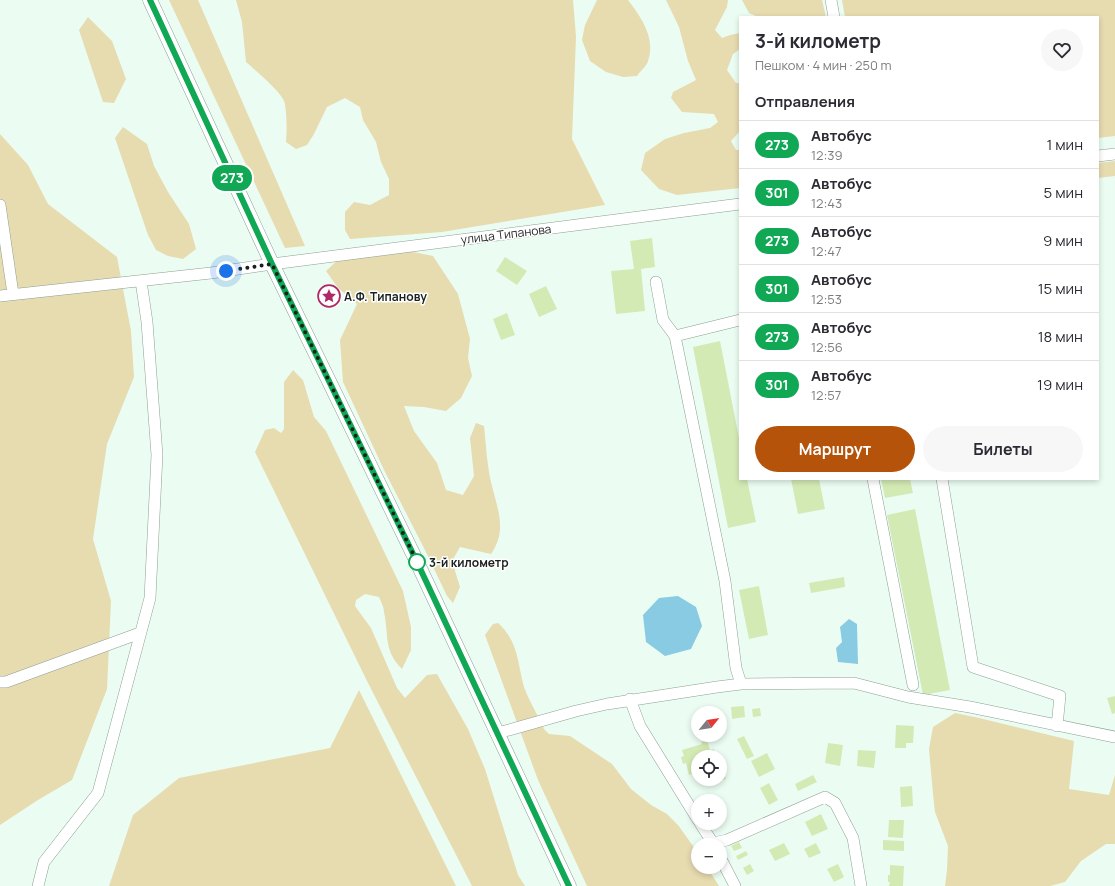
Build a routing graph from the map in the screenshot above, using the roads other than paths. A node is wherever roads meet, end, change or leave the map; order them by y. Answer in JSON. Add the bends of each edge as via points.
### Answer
{"nodes":[{"id":1,"x":150,"y":0,"type":"edge"},
{"id":2,"x":831,"y":0,"type":"edge"},
{"id":3,"x":834,"y":16,"type":"edge"},
{"id":4,"x":1115,"y":154,"type":"edge"},
{"id":5,"x":1099,"y":156,"type":"edge"},
{"id":6,"x":739,"y":204,"type":"edge"},
{"id":7,"x":0,"y":205,"type":"edge"},
{"id":8,"x":272,"y":264,"type":"junction"},
{"id":9,"x":142,"y":281,"type":"junction"},
{"id":10,"x":656,"y":282,"type":"dead end"},
{"id":11,"x":12,"y":294,"type":"junction"},
{"id":12,"x":0,"y":296,"type":"edge"},
{"id":13,"x":739,"y":320,"type":"edge"},
{"id":14,"x":675,"y":336,"type":"junction"},
{"id":15,"x":873,"y":480,"type":"edge"},
{"id":16,"x":942,"y":480,"type":"edge"},
{"id":17,"x":140,"y":633,"type":"junction"},
{"id":18,"x":0,"y":682,"type":"edge"},
{"id":19,"x":741,"y":684,"type":"junction"},
{"id":20,"x":913,"y":685,"type":"dead end"},
{"id":21,"x":630,"y":699,"type":"junction"},
{"id":22,"x":1057,"y":726,"type":"junction"},
{"id":23,"x":498,"y":733,"type":"junction"},
{"id":24,"x":1115,"y":737,"type":"edge"},
{"id":25,"x":691,"y":809,"type":"edge"},
{"id":26,"x":727,"y":840,"type":"edge"},
{"id":27,"x":727,"y":871,"type":"edge"},
{"id":28,"x":38,"y":886,"type":"edge"},
{"id":29,"x":569,"y":886,"type":"edge"},
{"id":30,"x":735,"y":886,"type":"edge"},
{"id":31,"x":861,"y":886,"type":"edge"}],
"edges":[{"from":1,"to":8,"type":"main road"},
{"from":2,"to":3,"type":"street"},
{"from":4,"to":5,"type":"street"},
{"from":6,"to":8,"type":"street","name":"улица Типанова"},
{"from":7,"to":11,"type":"street"},
{"from":8,"to":9,"type":"street","name":"улица Типанова"},
{"from":8,"to":23,"type":"main road"},
{"from":9,"to":11,"type":"street","name":"улица Типанова"},
{"from":9,"to":17,"type":"street","via":[[158,455],[150,598]]},
{"from":10,"to":14,"type":"street","via":[[663,320]]},
{"from":11,"to":12,"type":"street","name":"улица Типанова"},
{"from":13,"to":14,"type":"street"},
{"from":14,"to":19,"type":"street","via":[[725,581],[736,668]]},
{"from":15,"to":20,"type":"street"},
{"from":16,"to":22,"type":"street","via":[[972,667],[1060,696]]},
{"from":17,"to":18,"type":"street"},
{"from":17,"to":28,"type":"street","via":[[98,793],[44,862]]},
{"from":19,"to":21,"type":"street"},
{"from":19,"to":22,"type":"street","via":[[854,683],[908,697]]},
{"from":21,"to":23,"type":"street"},
{"from":21,"to":25,"type":"street","via":[[640,726]]},
{"from":22,"to":24,"type":"street"},
{"from":23,"to":29,"type":"main road"},
{"from":26,"to":31,"type":"street","via":[[825,797],[835,802],[853,838]]},
{"from":27,"to":30,"type":"street"}]}
